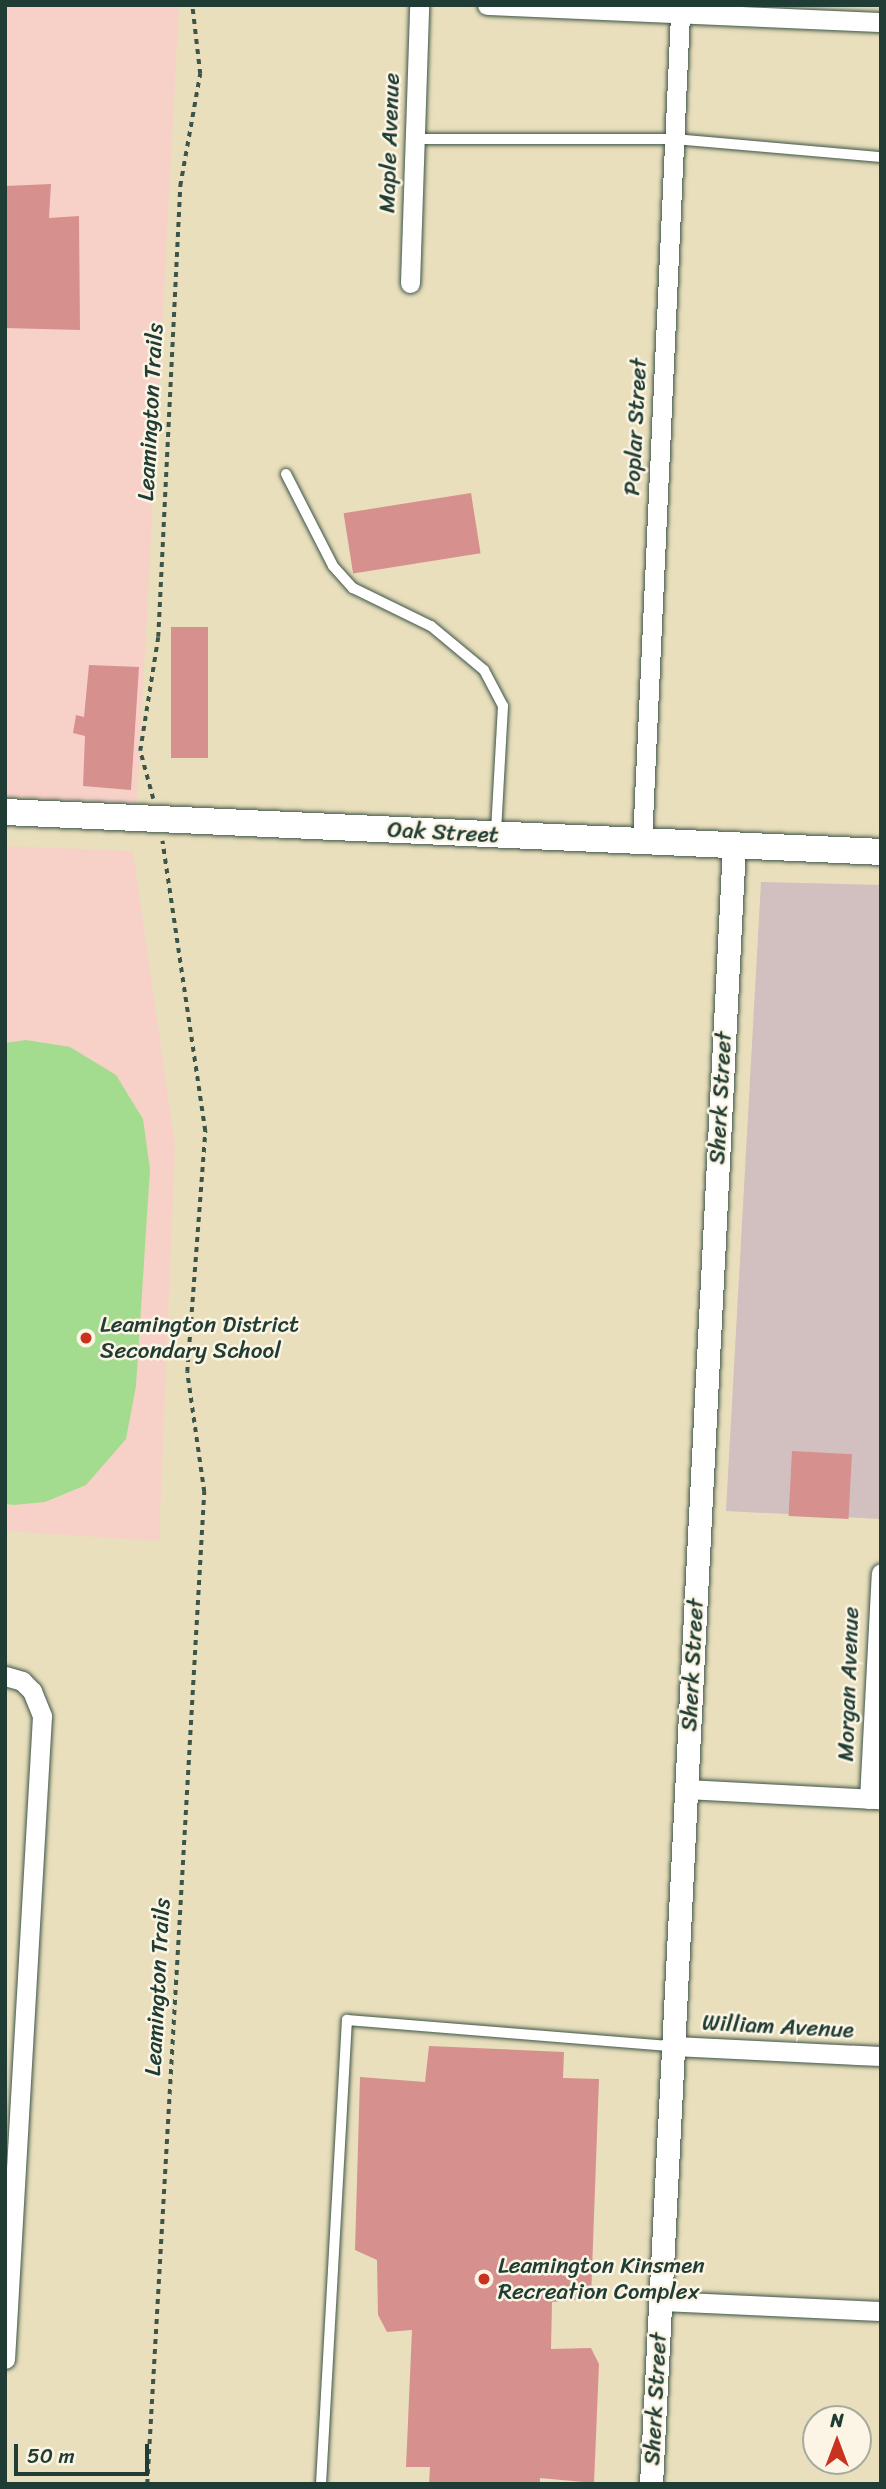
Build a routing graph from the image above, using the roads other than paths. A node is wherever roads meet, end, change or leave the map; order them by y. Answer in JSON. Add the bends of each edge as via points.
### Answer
{"nodes":[{"id":1,"x":418,"y":5,"type":"edge"},
{"id":2,"x":487,"y":5,"type":"edge"},
{"id":3,"x":680,"y":14,"type":"junction"},
{"id":4,"x":881,"y":22,"type":"edge"},
{"id":5,"x":415,"y":139,"type":"junction"},
{"id":6,"x":674,"y":139,"type":"junction"},
{"id":7,"x":881,"y":157,"type":"edge"},
{"id":8,"x":410,"y":283,"type":"dead end"},
{"id":9,"x":286,"y":474,"type":"dead end"},
{"id":10,"x":5,"y":812,"type":"edge"},
{"id":11,"x":495,"y":836,"type":"junction"},
{"id":12,"x":642,"y":842,"type":"junction"},
{"id":13,"x":734,"y":846,"type":"junction"},
{"id":14,"x":881,"y":852,"type":"edge"},
{"id":15,"x":881,"y":1573,"type":"edge"},
{"id":16,"x":5,"y":1676,"type":"edge"},
{"id":17,"x":686,"y":1789,"type":"junction"},
{"id":18,"x":875,"y":1799,"type":"edge"},
{"id":19,"x":674,"y":2046,"type":"junction"},
{"id":20,"x":881,"y":2056,"type":"edge"},
{"id":21,"x":660,"y":2301,"type":"junction"},
{"id":22,"x":881,"y":2311,"type":"edge"},
{"id":23,"x":5,"y":2359,"type":"edge"},
{"id":24,"x":321,"y":2484,"type":"edge"},
{"id":25,"x":651,"y":2484,"type":"edge"}],
"edges":[{"from":1,"to":5,"type":"street","name":"Maple Avenue"},
{"from":2,"to":3,"type":"street"},
{"from":3,"to":4,"type":"street"},
{"from":3,"to":6,"type":"street","name":"Poplar Street"},
{"from":5,"to":6,"type":"lane"},
{"from":5,"to":8,"type":"street","name":"Maple Avenue"},
{"from":6,"to":7,"type":"lane"},
{"from":6,"to":12,"type":"street","name":"Poplar Street"},
{"from":9,"to":11,"type":"lane","via":[[333,566],[352,588],[431,626],[484,670],[503,706]]},
{"from":10,"to":11,"type":"main road","name":"Oak Street"},
{"from":11,"to":12,"type":"main road","name":"Oak Street"},
{"from":12,"to":13,"type":"main road","name":"Oak Street"},
{"from":13,"to":14,"type":"main road","name":"Oak Street"},
{"from":13,"to":17,"type":"street","name":"Sherk Street"},
{"from":15,"to":18,"type":"street","name":"Morgan Avenue"},
{"from":16,"to":23,"type":"street","via":[[22,1681],[32,1691],[42,1716]]},
{"from":17,"to":18,"type":"street"},
{"from":17,"to":19,"type":"street","name":"Sherk Street"},
{"from":19,"to":20,"type":"street","name":"William Avenue"},
{"from":19,"to":21,"type":"street","name":"Sherk Street"},
{"from":19,"to":24,"type":"lane","via":[[347,2020]]},
{"from":21,"to":22,"type":"street"},
{"from":21,"to":25,"type":"street","name":"Sherk Street"}]}
